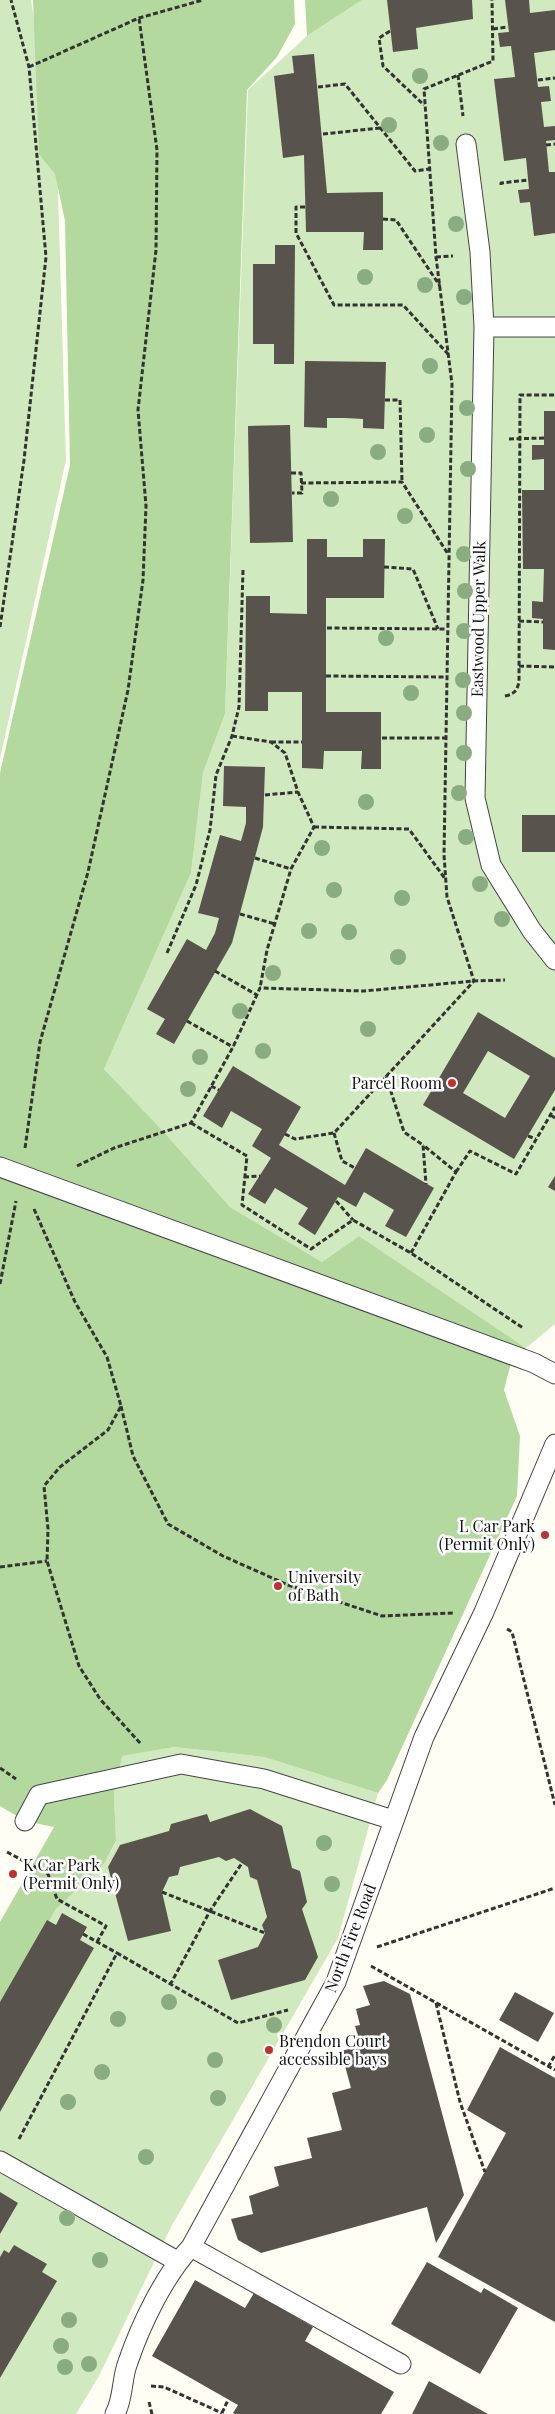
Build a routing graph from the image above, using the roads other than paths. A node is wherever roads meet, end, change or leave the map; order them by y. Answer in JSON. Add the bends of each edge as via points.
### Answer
{"nodes":[{"id":1,"x":466,"y":144,"type":"dead end"},
{"id":2,"x":484,"y":327,"type":"junction"},
{"id":3,"x":555,"y":327,"type":"edge"},
{"id":4,"x":555,"y":960,"type":"edge"},
{"id":5,"x":0,"y":1167,"type":"edge"},
{"id":6,"x":555,"y":1374,"type":"edge"},
{"id":7,"x":555,"y":1444,"type":"edge"},
{"id":8,"x":393,"y":1820,"type":"junction"},
{"id":9,"x":25,"y":1821,"type":"dead end"},
{"id":10,"x":3,"y":2162,"type":"edge"},
{"id":11,"x":191,"y":2247,"type":"junction"},
{"id":12,"x":178,"y":2261,"type":"junction"},
{"id":13,"x":401,"y":2364,"type":"dead end"},
{"id":14,"x":115,"y":2414,"type":"edge"}],
"edges":[{"from":1,"to":2,"type":"lane","name":"Eastwood Upper Walk","via":[[480,252]]},
{"from":2,"to":3,"type":"lane"},
{"from":2,"to":4,"type":"lane","name":"Eastwood Upper Walk","via":[[475,798],[491,865],[532,931]]},
{"from":5,"to":6,"type":"lane","via":[[534,1363]]},
{"from":7,"to":8,"type":"lane","name":"North Fire Road","via":[[484,1612],[424,1737]]},
{"from":8,"to":9,"type":"lane","via":[[264,1779],[181,1764],[39,1795]]},
{"from":8,"to":11,"type":"lane","name":"North Fire Road","via":[[349,1956]]},
{"from":10,"to":12,"type":"lane"},
{"from":11,"to":12,"type":"lane","name":"North Fire Road"},
{"from":11,"to":13,"type":"lane"},
{"from":12,"to":14,"type":"lane","name":"North Fire Road","via":[[141,2328],[127,2364],[122,2402]]}]}
